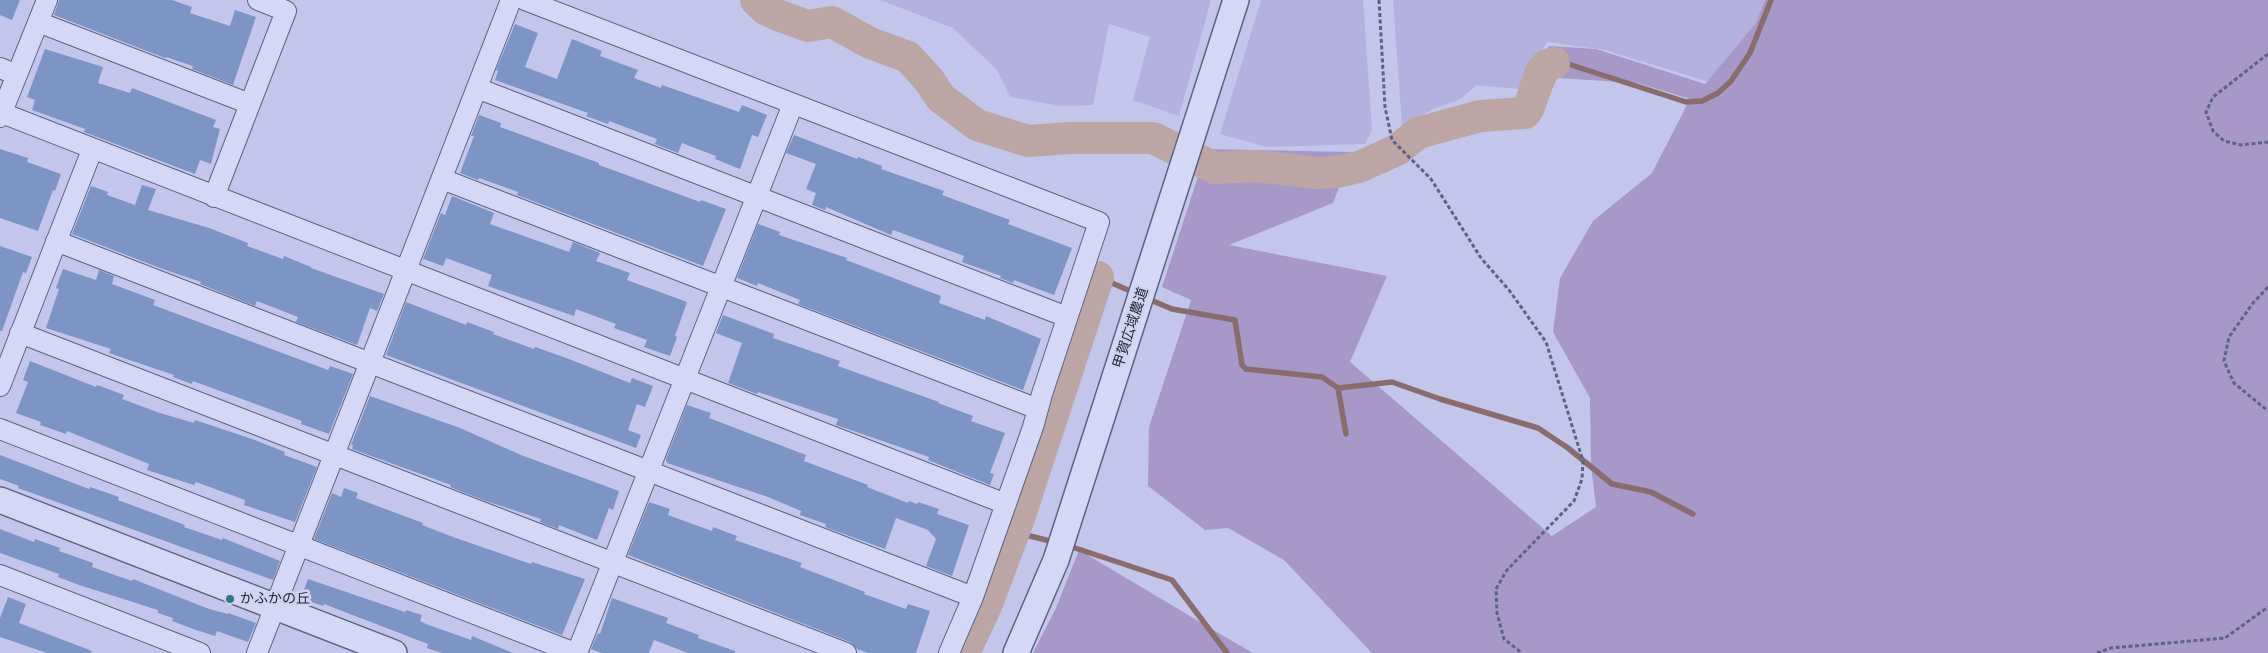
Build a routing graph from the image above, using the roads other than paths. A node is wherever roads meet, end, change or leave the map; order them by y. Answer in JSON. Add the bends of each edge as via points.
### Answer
{"nodes":[{"id":1,"x":46,"y":0,"type":"edge"},
{"id":2,"x":258,"y":0,"type":"edge"},
{"id":3,"x":511,"y":0,"type":"edge"},
{"id":4,"x":525,"y":0,"type":"edge"},
{"id":5,"x":1236,"y":0,"type":"edge"},
{"id":6,"x":38,"y":22,"type":"junction"},
{"id":7,"x":8,"y":72,"type":"edge"},
{"id":8,"x":478,"y":88,"type":"junction"},
{"id":9,"x":250,"y":104,"type":"junction"},
{"id":10,"x":793,"y":104,"type":"junction"},
{"id":11,"x":1,"y":115,"type":"edge"},
{"id":12,"x":92,"y":150,"type":"junction"},
{"id":13,"x":442,"y":179,"type":"junction"},
{"id":14,"x":758,"y":196,"type":"junction"},
{"id":15,"x":214,"y":197,"type":"junction"},
{"id":16,"x":56,"y":241,"type":"junction"},
{"id":17,"x":406,"y":271,"type":"junction"},
{"id":18,"x":720,"y":287,"type":"junction"},
{"id":19,"x":1068,"y":317,"type":"junction"},
{"id":20,"x":20,"y":333,"type":"junction"},
{"id":21,"x":370,"y":362,"type":"junction"},
{"id":22,"x":684,"y":379,"type":"junction"},
{"id":23,"x":0,"y":386,"type":"edge"},
{"id":24,"x":1038,"y":409,"type":"junction"},
{"id":25,"x":0,"y":429,"type":"edge"},
{"id":26,"x":335,"y":454,"type":"junction"},
{"id":27,"x":649,"y":471,"type":"junction"},
{"id":28,"x":0,"y":500,"type":"edge"},
{"id":29,"x":1006,"y":504,"type":"junction"},
{"id":30,"x":298,"y":546,"type":"junction"},
{"id":31,"x":613,"y":562,"type":"junction"},
{"id":32,"x":0,"y":575,"type":"edge"},
{"id":33,"x":972,"y":597,"type":"junction"},
{"id":34,"x":274,"y":606,"type":"junction"},
{"id":35,"x":200,"y":653,"type":"edge"},
{"id":36,"x":257,"y":653,"type":"edge"},
{"id":37,"x":394,"y":653,"type":"edge"},
{"id":38,"x":576,"y":653,"type":"edge"},
{"id":39,"x":846,"y":653,"type":"edge"},
{"id":40,"x":949,"y":653,"type":"edge"},
{"id":41,"x":1016,"y":653,"type":"edge"}],
"edges":[{"from":1,"to":6,"type":"street"},
{"from":2,"to":9,"type":"street","via":[[286,11]]},
{"from":3,"to":8,"type":"street"},
{"from":4,"to":10,"type":"street"},
{"from":5,"to":41,"type":"street","name":"甲賀広域農道","via":[[1059,550]]},
{"from":6,"to":7,"type":"street"},
{"from":6,"to":9,"type":"street"},
{"from":7,"to":11,"type":"street"},
{"from":8,"to":13,"type":"street"},
{"from":8,"to":14,"type":"street"},
{"from":9,"to":15,"type":"street"},
{"from":10,"to":14,"type":"street"},
{"from":10,"to":19,"type":"street","via":[[1099,222]]},
{"from":11,"to":12,"type":"street"},
{"from":12,"to":15,"type":"street"},
{"from":12,"to":16,"type":"street"},
{"from":13,"to":17,"type":"street"},
{"from":13,"to":18,"type":"street"},
{"from":14,"to":18,"type":"street"},
{"from":14,"to":19,"type":"street"},
{"from":15,"to":17,"type":"street"},
{"from":16,"to":20,"type":"street"},
{"from":16,"to":21,"type":"street"},
{"from":17,"to":21,"type":"street"},
{"from":17,"to":22,"type":"street"},
{"from":18,"to":22,"type":"street"},
{"from":18,"to":24,"type":"street"},
{"from":19,"to":24,"type":"street"},
{"from":20,"to":23,"type":"street"},
{"from":20,"to":26,"type":"street"},
{"from":21,"to":26,"type":"street"},
{"from":21,"to":27,"type":"street"},
{"from":22,"to":27,"type":"street"},
{"from":22,"to":29,"type":"street"},
{"from":24,"to":29,"type":"street"},
{"from":25,"to":30,"type":"street"},
{"from":26,"to":30,"type":"street"},
{"from":26,"to":31,"type":"street"},
{"from":27,"to":31,"type":"street"},
{"from":27,"to":33,"type":"street"},
{"from":28,"to":34,"type":"street"},
{"from":29,"to":33,"type":"street"},
{"from":30,"to":34,"type":"street"},
{"from":30,"to":38,"type":"street"},
{"from":31,"to":38,"type":"street"},
{"from":31,"to":39,"type":"street"},
{"from":32,"to":35,"type":"street"},
{"from":33,"to":40,"type":"street"},
{"from":34,"to":36,"type":"street"},
{"from":34,"to":37,"type":"street"}]}
